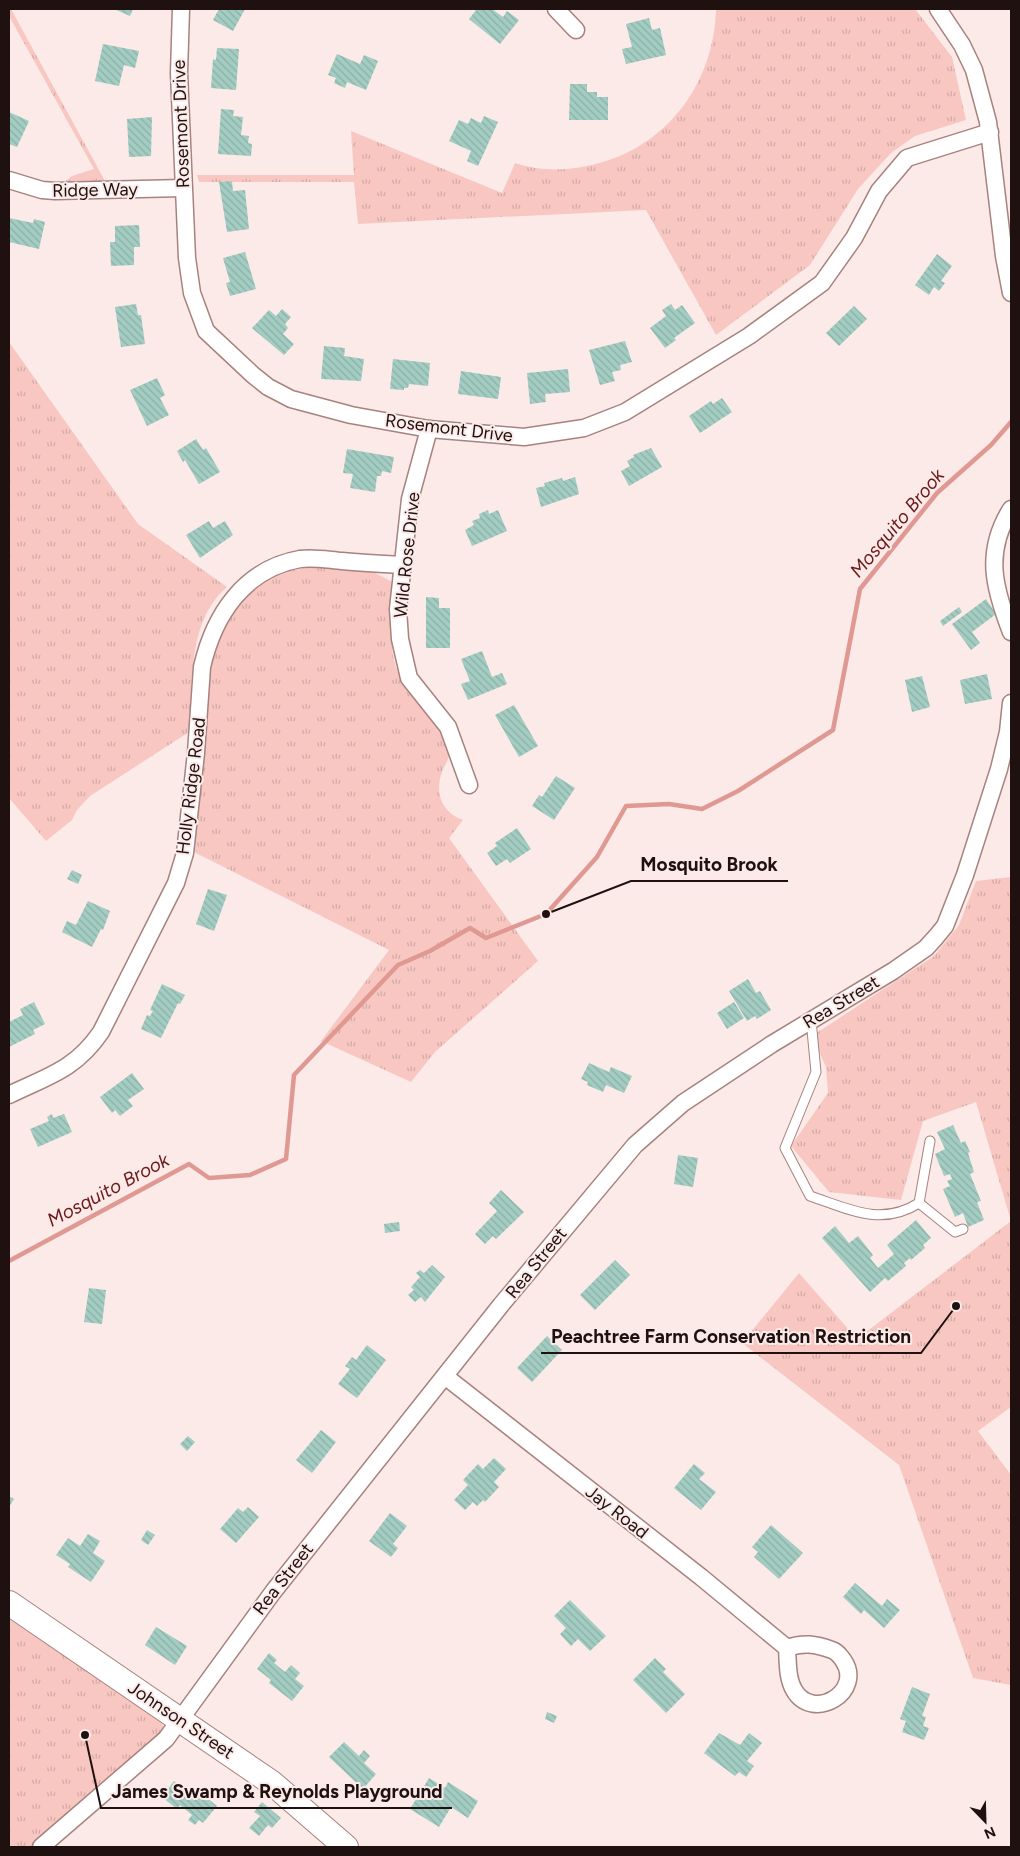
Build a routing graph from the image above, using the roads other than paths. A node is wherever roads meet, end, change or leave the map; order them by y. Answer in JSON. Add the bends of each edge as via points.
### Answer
{"nodes":[{"id":1,"x":181,"y":9,"type":"edge"},
{"id":2,"x":556,"y":9,"type":"edge"},
{"id":3,"x":938,"y":9,"type":"edge"},
{"id":4,"x":576,"y":30,"type":"dead end"},
{"id":5,"x":990,"y":132,"type":"junction"},
{"id":6,"x":9,"y":180,"type":"edge"},
{"id":7,"x":183,"y":188,"type":"junction"},
{"id":8,"x":1011,"y":293,"type":"edge"},
{"id":9,"x":429,"y":429,"type":"junction"},
{"id":10,"x":1011,"y":509,"type":"edge"},
{"id":11,"x":403,"y":565,"type":"junction"},
{"id":12,"x":1011,"y":632,"type":"edge"},
{"id":13,"x":1011,"y":703,"type":"edge"},
{"id":14,"x":469,"y":785,"type":"dead end"},
{"id":15,"x":811,"y":1020,"type":"junction"},
{"id":16,"x":9,"y":1095,"type":"edge"},
{"id":17,"x":930,"y":1141,"type":"dead end"},
{"id":18,"x":919,"y":1203,"type":"junction"},
{"id":19,"x":963,"y":1229,"type":"dead end"},
{"id":20,"x":446,"y":1377,"type":"junction"},
{"id":21,"x":9,"y":1603,"type":"edge"},
{"id":22,"x":787,"y":1648,"type":"dead end"},
{"id":23,"x":181,"y":1720,"type":"junction"},
{"id":24,"x":41,"y":1847,"type":"edge"},
{"id":25,"x":346,"y":1847,"type":"edge"}],
"edges":[{"from":1,"to":7,"type":"street","name":"Rosemont Drive","via":[[179,73]]},
{"from":2,"to":4,"type":"street"},
{"from":3,"to":5,"type":"street","via":[[974,70]]},
{"from":5,"to":8,"type":"street"},
{"from":5,"to":9,"type":"street","name":"Rosemont Drive","via":[[906,158],[879,191],[854,238],[822,283],[749,336],[625,412],[584,428],[524,437]]},
{"from":6,"to":7,"type":"street","name":"Ridge Way","via":[[55,191]]},
{"from":7,"to":9,"type":"street","name":"Rosemont Drive","via":[[192,293],[206,331],[218,344],[268,387],[291,400]]},
{"from":9,"to":11,"type":"street","name":"Wild Rose Drive","via":[[410,499]]},
{"from":10,"to":12,"type":"street","via":[[996,536],[995,564],[996,587]]},
{"from":11,"to":14,"type":"street","name":"Wild Rose Drive","via":[[398,610],[402,657],[409,678],[448,727]]},
{"from":11,"to":16,"type":"street","name":"Holly Ridge Road","via":[[302,559],[260,574],[229,602],[212,633],[202,667],[189,824],[176,883],[91,1047],[63,1071]]},
{"from":13,"to":15,"type":"street","name":"Rea Street","via":[[999,768],[963,883],[945,926],[914,957]]},
{"from":15,"to":18,"type":"lane","via":[[816,1072],[784,1148],[810,1196],[859,1212],[885,1216],[904,1213]]},
{"from":15,"to":20,"type":"street","name":"Rea Street","via":[[683,1103],[635,1145],[501,1305]]},
{"from":17,"to":18,"type":"lane"},
{"from":18,"to":19,"type":"lane","via":[[955,1232]]},
{"from":20,"to":22,"type":"street","name":"Jay Road"},
{"from":20,"to":23,"type":"street","name":"Rea Street","via":[[273,1592]]},
{"from":21,"to":23,"type":"street","name":"Johnson Street"},
{"from":23,"to":24,"type":"street","name":"Rea Street","via":[[153,1752]]},
{"from":23,"to":25,"type":"street","name":"Johnson Street","via":[[272,1783]]}]}
